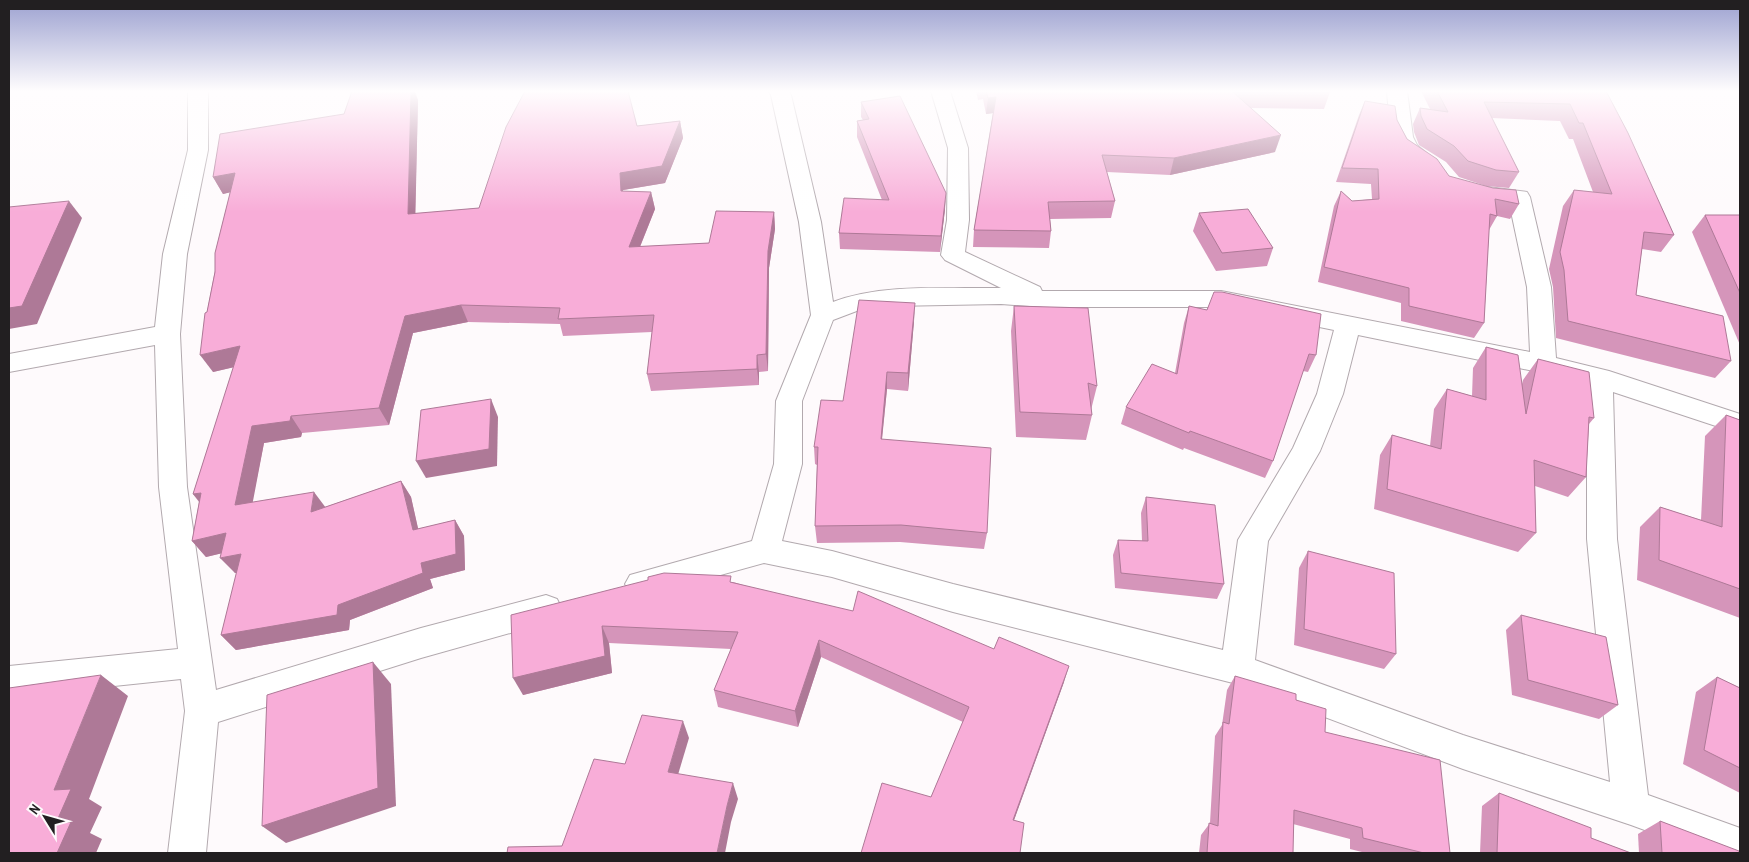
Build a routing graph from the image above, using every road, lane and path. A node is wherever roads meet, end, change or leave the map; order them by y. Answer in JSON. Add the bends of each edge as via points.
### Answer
{"nodes":[{"id":1,"x":198,"y":131,"type":"edge"},
{"id":2,"x":789,"y":131,"type":"edge"},
{"id":3,"x":953,"y":131,"type":"edge"},
{"id":4,"x":1403,"y":131,"type":"edge"},
{"id":5,"x":1438,"y":168,"type":"edge"},
{"id":6,"x":1459,"y":187,"type":"edge"},
{"id":7,"x":1043,"y":300,"type":"junction"},
{"id":8,"x":824,"y":315,"type":"junction"},
{"id":9,"x":1348,"y":326,"type":"junction"},
{"id":10,"x":167,"y":334,"type":"junction"},
{"id":11,"x":9,"y":363,"type":"edge"},
{"id":12,"x":1543,"y":364,"type":"junction"},
{"id":13,"x":1600,"y":378,"type":"junction"},
{"id":14,"x":1740,"y":424,"type":"edge"},
{"id":15,"x":764,"y":550,"type":"junction"},
{"id":16,"x":611,"y":592,"type":"edge"},
{"id":17,"x":573,"y":602,"type":"edge"},
{"id":18,"x":196,"y":662,"type":"junction"},
{"id":19,"x":1237,"y":668,"type":"junction"},
{"id":20,"x":9,"y":682,"type":"edge"},
{"id":21,"x":202,"y":711,"type":"junction"},
{"id":22,"x":1631,"y":807,"type":"junction"},
{"id":23,"x":1740,"y":850,"type":"edge"},
{"id":24,"x":187,"y":853,"type":"edge"}],
"edges":[{"from":1,"to":10,"type":"street","via":[[198,150],[176,254]]},
{"from":2,"to":8,"type":"street","via":[[810,222]]},
{"from":3,"to":7,"type":"street","via":[[958,148],[958,220],[953,255]]},
{"from":4,"to":5,"type":"street","via":[[1409,149]]},
{"from":6,"to":12,"type":"street","via":[[1485,194],[1519,197],[1539,287]]},
{"from":7,"to":8,"type":"street","via":[[1001,296],[891,298],[859,301]]},
{"from":7,"to":9,"type":"street","via":[[1221,299]]},
{"from":8,"to":15,"type":"street","via":[[789,400],[788,464]]},
{"from":9,"to":12,"type":"street"},
{"from":9,"to":19,"type":"street","via":[[1330,394],[1306,451],[1253,540]]},
{"from":10,"to":11,"type":"street"},
{"from":10,"to":18,"type":"street","via":[[173,487]]},
{"from":12,"to":13,"type":"street"},
{"from":13,"to":14,"type":"street"},
{"from":13,"to":22,"type":"street","via":[[1602,539]]},
{"from":15,"to":16,"type":"street"},
{"from":15,"to":19,"type":"street","via":[[832,564],[953,598]]},
{"from":17,"to":21,"type":"street","via":[[421,643]]},
{"from":18,"to":20,"type":"street"},
{"from":18,"to":21,"type":"street"},
{"from":19,"to":22,"type":"street","via":[[1463,752]]},
{"from":21,"to":24,"type":"street"},
{"from":22,"to":23,"type":"street","via":[[1733,844]]}]}
